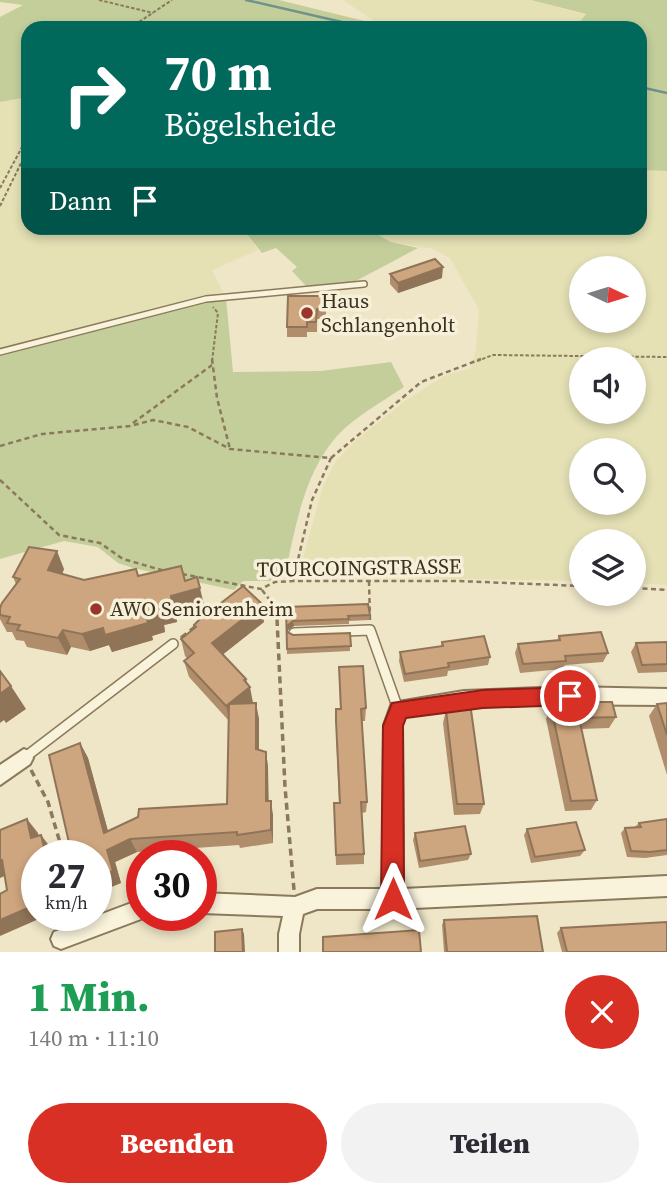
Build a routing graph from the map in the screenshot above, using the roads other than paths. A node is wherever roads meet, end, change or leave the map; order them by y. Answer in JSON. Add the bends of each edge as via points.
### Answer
{"nodes":[{"id":1,"x":364,"y":284,"type":"dead end"},
{"id":2,"x":0,"y":352,"type":"edge"},
{"id":3,"x":295,"y":633,"type":"edge"},
{"id":4,"x":173,"y":644,"type":"road end"},
{"id":5,"x":667,"y":697,"type":"edge"},
{"id":6,"x":398,"y":709,"type":"junction"},
{"id":7,"x":24,"y":758,"type":"joint"},
{"id":8,"x":0,"y":776,"type":"edge"},
{"id":9,"x":667,"y":886,"type":"edge"},
{"id":10,"x":393,"y":899,"type":"junction"},
{"id":11,"x":217,"y":902,"type":"edge"},
{"id":12,"x":295,"y":907,"type":"junction"},
{"id":13,"x":126,"y":915,"type":"edge"},
{"id":14,"x":61,"y":939,"type":"dead end"},
{"id":15,"x":289,"y":952,"type":"edge"}],
"edges":[{"from":1,"to":2,"type":"lane","via":[[206,299]]},
{"from":3,"to":6,"type":"lane","via":[[370,630]]},
{"from":4,"to":7,"type":"lane"},
{"from":5,"to":6,"type":"street","via":[[483,699]]},
{"from":6,"to":10,"type":"street","via":[[393,726]]},
{"from":7,"to":8,"type":"street"},
{"from":9,"to":10,"type":"street"},
{"from":10,"to":12,"type":"street","via":[[317,900]]},
{"from":11,"to":12,"type":"street"},
{"from":12,"to":15,"type":"street"},
{"from":13,"to":14,"type":"street"}]}
